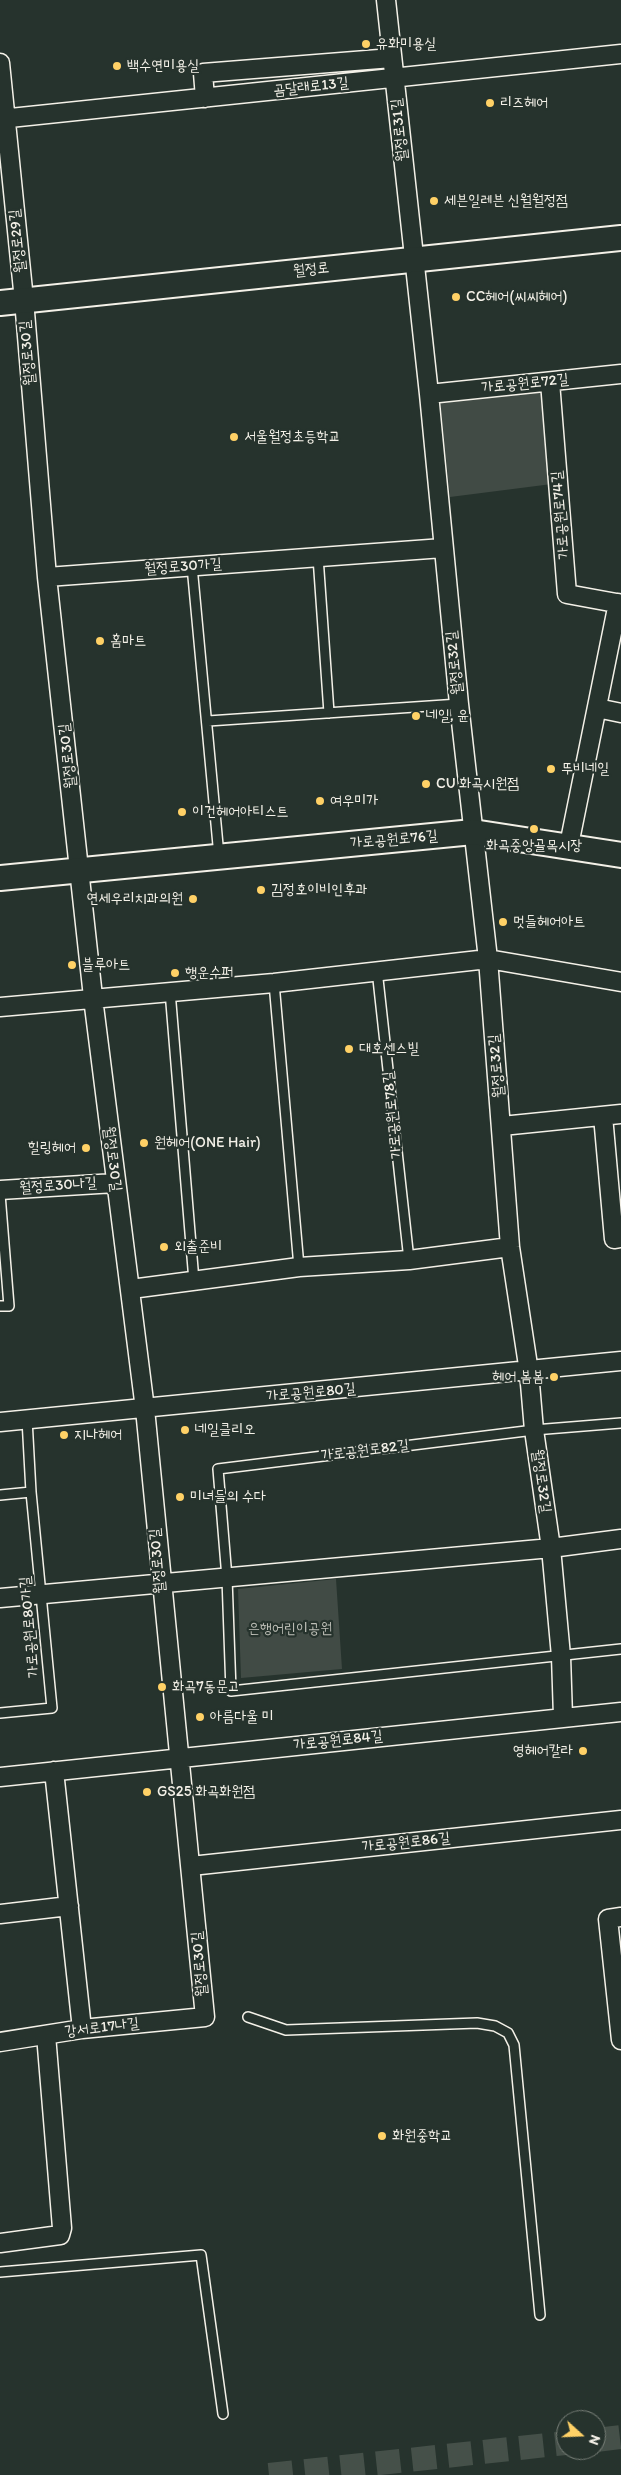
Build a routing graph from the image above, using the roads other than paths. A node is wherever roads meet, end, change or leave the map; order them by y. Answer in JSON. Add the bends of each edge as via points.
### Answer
{"nodes":[{"id":1,"x":386,"y":0,"type":"edge"},
{"id":2,"x":621,"y":54,"type":"edge"},
{"id":3,"x":392,"y":58,"type":"junction"},
{"id":4,"x":0,"y":63,"type":"edge"},
{"id":5,"x":394,"y":79,"type":"junction"},
{"id":6,"x":205,"y":98,"type":"junction"},
{"id":7,"x":3,"y":119,"type":"edge"},
{"id":8,"x":621,"y":238,"type":"edge"},
{"id":9,"x":413,"y":260,"type":"junction"},
{"id":10,"x":24,"y":300,"type":"junction"},
{"id":11,"x":0,"y":302,"type":"edge"},
{"id":12,"x":621,"y":374,"type":"edge"},
{"id":13,"x":550,"y":382,"type":"junction"},
{"id":14,"x":429,"y":394,"type":"junction"},
{"id":15,"x":443,"y":548,"type":"junction"},
{"id":16,"x":318,"y":557,"type":"junction"},
{"id":17,"x":192,"y":566,"type":"junction"},
{"id":18,"x":47,"y":577,"type":"junction"},
{"id":19,"x":620,"y":604,"type":"edge"},
{"id":20,"x":459,"y":704,"type":"junction"},
{"id":21,"x":597,"y":708,"type":"junction"},
{"id":22,"x":329,"y":713,"type":"junction"},
{"id":23,"x":621,"y":713,"type":"edge"},
{"id":24,"x":208,"y":721,"type":"junction"},
{"id":25,"x":473,"y":832,"type":"junction"},
{"id":26,"x":568,"y":846,"type":"junction"},
{"id":27,"x":621,"y":855,"type":"edge"},
{"id":28,"x":219,"y":856,"type":"junction"},
{"id":29,"x":80,"y":870,"type":"junction"},
{"id":30,"x":0,"y":878,"type":"edge"},
{"id":31,"x":488,"y":960,"type":"junction"},
{"id":32,"x":377,"y":970,"type":"junction"},
{"id":33,"x":621,"y":982,"type":"edge"},
{"id":34,"x":274,"y":983,"type":"junction"},
{"id":35,"x":170,"y":991,"type":"junction"},
{"id":36,"x":93,"y":999,"type":"junction"},
{"id":37,"x":0,"y":1007,"type":"edge"},
{"id":38,"x":621,"y":1114,"type":"edge"},
{"id":39,"x":603,"y":1116,"type":"junction"},
{"id":40,"x":502,"y":1126,"type":"junction"},
{"id":41,"x":115,"y":1183,"type":"junction"},
{"id":42,"x":0,"y":1190,"type":"edge"},
{"id":43,"x":0,"y":1194,"type":"edge"},
{"id":44,"x":621,"y":1238,"type":"edge"},
{"id":45,"x":510,"y":1247,"type":"junction"},
{"id":46,"x":409,"y":1260,"type":"junction"},
{"id":47,"x":299,"y":1267,"type":"junction"},
{"id":48,"x":194,"y":1281,"type":"junction"},
{"id":49,"x":131,"y":1289,"type":"junction"},
{"id":50,"x":0,"y":1306,"type":"edge"},
{"id":51,"x":621,"y":1361,"type":"edge"},
{"id":52,"x":530,"y":1372,"type":"junction"},
{"id":53,"x":145,"y":1409,"type":"junction"},
{"id":54,"x":27,"y":1420,"type":"junction"},
{"id":55,"x":0,"y":1422,"type":"edge"},
{"id":56,"x":621,"y":1423,"type":"edge"},
{"id":57,"x":534,"y":1430,"type":"junction"},
{"id":58,"x":31,"y":1492,"type":"junction"},
{"id":59,"x":0,"y":1495,"type":"edge"},
{"id":60,"x":621,"y":1539,"type":"edge"},
{"id":61,"x":550,"y":1548,"type":"junction"},
{"id":62,"x":227,"y":1578,"type":"junction"},
{"id":63,"x":160,"y":1583,"type":"junction"},
{"id":64,"x":41,"y":1594,"type":"junction"},
{"id":65,"x":0,"y":1598,"type":"edge"},
{"id":66,"x":621,"y":1649,"type":"edge"},
{"id":67,"x":561,"y":1656,"type":"junction"},
{"id":68,"x":621,"y":1712,"type":"edge"},
{"id":69,"x":0,"y":1713,"type":"edge"},
{"id":70,"x":563,"y":1717,"type":"junction"},
{"id":71,"x":178,"y":1758,"type":"junction"},
{"id":72,"x":54,"y":1771,"type":"junction"},
{"id":73,"x":0,"y":1776,"type":"edge"},
{"id":74,"x":621,"y":1820,"type":"edge"},
{"id":75,"x":191,"y":1866,"type":"junction"},
{"id":76,"x":69,"y":1906,"type":"junction"},
{"id":77,"x":0,"y":1914,"type":"edge"},
{"id":78,"x":621,"y":1917,"type":"edge"},
{"id":79,"x":248,"y":2016,"type":"dead end"},
{"id":80,"x":205,"y":2017,"type":"joint"},
{"id":81,"x":82,"y":2029,"type":"junction"},
{"id":82,"x":46,"y":2035,"type":"junction"},
{"id":83,"x":621,"y":2040,"type":"edge"},
{"id":84,"x":0,"y":2042,"type":"edge"},
{"id":85,"x":0,"y":2243,"type":"edge"},
{"id":86,"x":0,"y":2272,"type":"edge"},
{"id":87,"x":540,"y":2315,"type":"dead end"},
{"id":88,"x":223,"y":2414,"type":"dead end"}],
"edges":[{"from":1,"to":3,"type":"street","name":"월정로31길"},
{"from":2,"to":5,"type":"street","name":"곰달래로13길"},
{"from":3,"to":5,"type":"street","name":"월정로31길"},
{"from":3,"to":6,"type":"street","via":[[203,73]]},
{"from":4,"to":7,"type":"street","name":"월정로29길"},
{"from":5,"to":6,"type":"street","name":"곰달래로13길"},
{"from":5,"to":9,"type":"street","name":"월정로31길"},
{"from":6,"to":7,"type":"street","name":"곰달래로13길"},
{"from":7,"to":10,"type":"street","name":"월정로29길"},
{"from":8,"to":9,"type":"street","name":"월정로"},
{"from":9,"to":10,"type":"street","name":"월정로"},
{"from":9,"to":14,"type":"street","name":"월정로32길"},
{"from":10,"to":11,"type":"street","name":"월정로"},
{"from":10,"to":18,"type":"street","name":"월정로30길"},
{"from":12,"to":13,"type":"street","name":"가로공원로72길"},
{"from":13,"to":14,"type":"street","name":"가로공원로72길"},
{"from":13,"to":19,"type":"street","name":"가로공원로74길","via":[[567,594]]},
{"from":14,"to":15,"type":"street","name":"월정로32길"},
{"from":15,"to":16,"type":"street","name":"월정로30가길"},
{"from":15,"to":20,"type":"street","name":"월정로32길"},
{"from":16,"to":17,"type":"street","name":"월정로30가길"},
{"from":16,"to":22,"type":"lane"},
{"from":17,"to":18,"type":"street","name":"월정로30가길"},
{"from":17,"to":24,"type":"lane"},
{"from":18,"to":29,"type":"street","name":"월정로30길"},
{"from":19,"to":21,"type":"street"},
{"from":20,"to":22,"type":"lane"},
{"from":20,"to":25,"type":"street","name":"월정로32길"},
{"from":21,"to":23,"type":"street"},
{"from":21,"to":26,"type":"street"},
{"from":22,"to":24,"type":"lane"},
{"from":24,"to":28,"type":"lane"},
{"from":25,"to":26,"type":"street","name":"가로공원로76길"},
{"from":25,"to":28,"type":"street","name":"가로공원로76길"},
{"from":25,"to":31,"type":"street","name":"월정로32길"},
{"from":26,"to":27,"type":"street","name":"가로공원로76길"},
{"from":28,"to":29,"type":"street","name":"가로공원로76길"},
{"from":29,"to":30,"type":"street","name":"가로공원로76길"},
{"from":29,"to":36,"type":"street","name":"월정로30길"},
{"from":31,"to":32,"type":"street"},
{"from":31,"to":33,"type":"street"},
{"from":31,"to":40,"type":"street","name":"월정로32길"},
{"from":32,"to":34,"type":"street"},
{"from":32,"to":46,"type":"lane","name":"가로공원로78길"},
{"from":34,"to":35,"type":"street"},
{"from":34,"to":47,"type":"lane"},
{"from":35,"to":36,"type":"street"},
{"from":35,"to":48,"type":"lane"},
{"from":36,"to":37,"type":"street"},
{"from":36,"to":41,"type":"street","name":"월정로30길"},
{"from":38,"to":39,"type":"street"},
{"from":39,"to":40,"type":"street"},
{"from":39,"to":44,"type":"street","via":[[614,1239]]},
{"from":40,"to":45,"type":"street","name":"월정로32길"},
{"from":41,"to":42,"type":"street","name":"월정로30나길"},
{"from":41,"to":49,"type":"street","name":"월정로30길"},
{"from":43,"to":50,"type":"lane","via":[[9,1306]]},
{"from":45,"to":46,"type":"street"},
{"from":45,"to":52,"type":"street","name":"월정로32길"},
{"from":46,"to":47,"type":"street"},
{"from":47,"to":48,"type":"street"},
{"from":48,"to":49,"type":"street"},
{"from":49,"to":53,"type":"street","name":"월정로30길"},
{"from":51,"to":52,"type":"street","name":"가로공원로80길"},
{"from":52,"to":53,"type":"street","name":"가로공원로80길"},
{"from":52,"to":57,"type":"street","name":"월정로32길"},
{"from":53,"to":54,"type":"street","name":"가로공원로80길"},
{"from":53,"to":63,"type":"street","name":"월정로30길"},
{"from":54,"to":55,"type":"street","name":"가로공원로80길"},
{"from":54,"to":58,"type":"lane","name":"가로공원로80가길"},
{"from":56,"to":57,"type":"lane","name":"가로공원로82길"},
{"from":57,"to":61,"type":"street","name":"월정로32길"},
{"from":57,"to":62,"type":"lane","name":"가로공원로82길","via":[[218,1469]]},
{"from":58,"to":59,"type":"lane"},
{"from":58,"to":64,"type":"lane","name":"가로공원로80가길"},
{"from":60,"to":61,"type":"street"},
{"from":61,"to":62,"type":"street"},
{"from":61,"to":67,"type":"street","name":"월정로32길"},
{"from":62,"to":63,"type":"street"},
{"from":62,"to":67,"type":"lane","name":"가로공원로82길","via":[[231,1691]]},
{"from":63,"to":64,"type":"street"},
{"from":63,"to":71,"type":"street","name":"월정로30길"},
{"from":64,"to":65,"type":"street"},
{"from":64,"to":69,"type":"lane","name":"가로공원로80가길","via":[[52,1708]]},
{"from":66,"to":67,"type":"lane","name":"가로공원로82길"},
{"from":67,"to":70,"type":"street","name":"월정로32길"},
{"from":68,"to":70,"type":"street","name":"가로공원로84길"},
{"from":70,"to":71,"type":"street","name":"가로공원로84길"},
{"from":71,"to":72,"type":"street","name":"가로공원로84길"},
{"from":71,"to":75,"type":"street","name":"월정로30길"},
{"from":72,"to":73,"type":"street","name":"가로공원로84길"},
{"from":72,"to":76,"type":"street"},
{"from":74,"to":75,"type":"street","name":"가로공원로86길"},
{"from":75,"to":80,"type":"street","name":"월정로30길"},
{"from":76,"to":77,"type":"street"},
{"from":76,"to":81,"type":"street"},
{"from":78,"to":83,"type":"street","via":[[608,1919]]},
{"from":79,"to":87,"type":"lane","via":[[286,2030],[478,2023],[495,2026],[508,2033],[514,2045]]},
{"from":80,"to":81,"type":"street","name":"강서로17나길"},
{"from":81,"to":82,"type":"street","name":"강서로17나길"},
{"from":82,"to":84,"type":"street","name":"강서로17나길"},
{"from":82,"to":85,"type":"street","via":[[62,2228],[60,2235]]},
{"from":86,"to":88,"type":"lane","via":[[201,2255]]}]}
